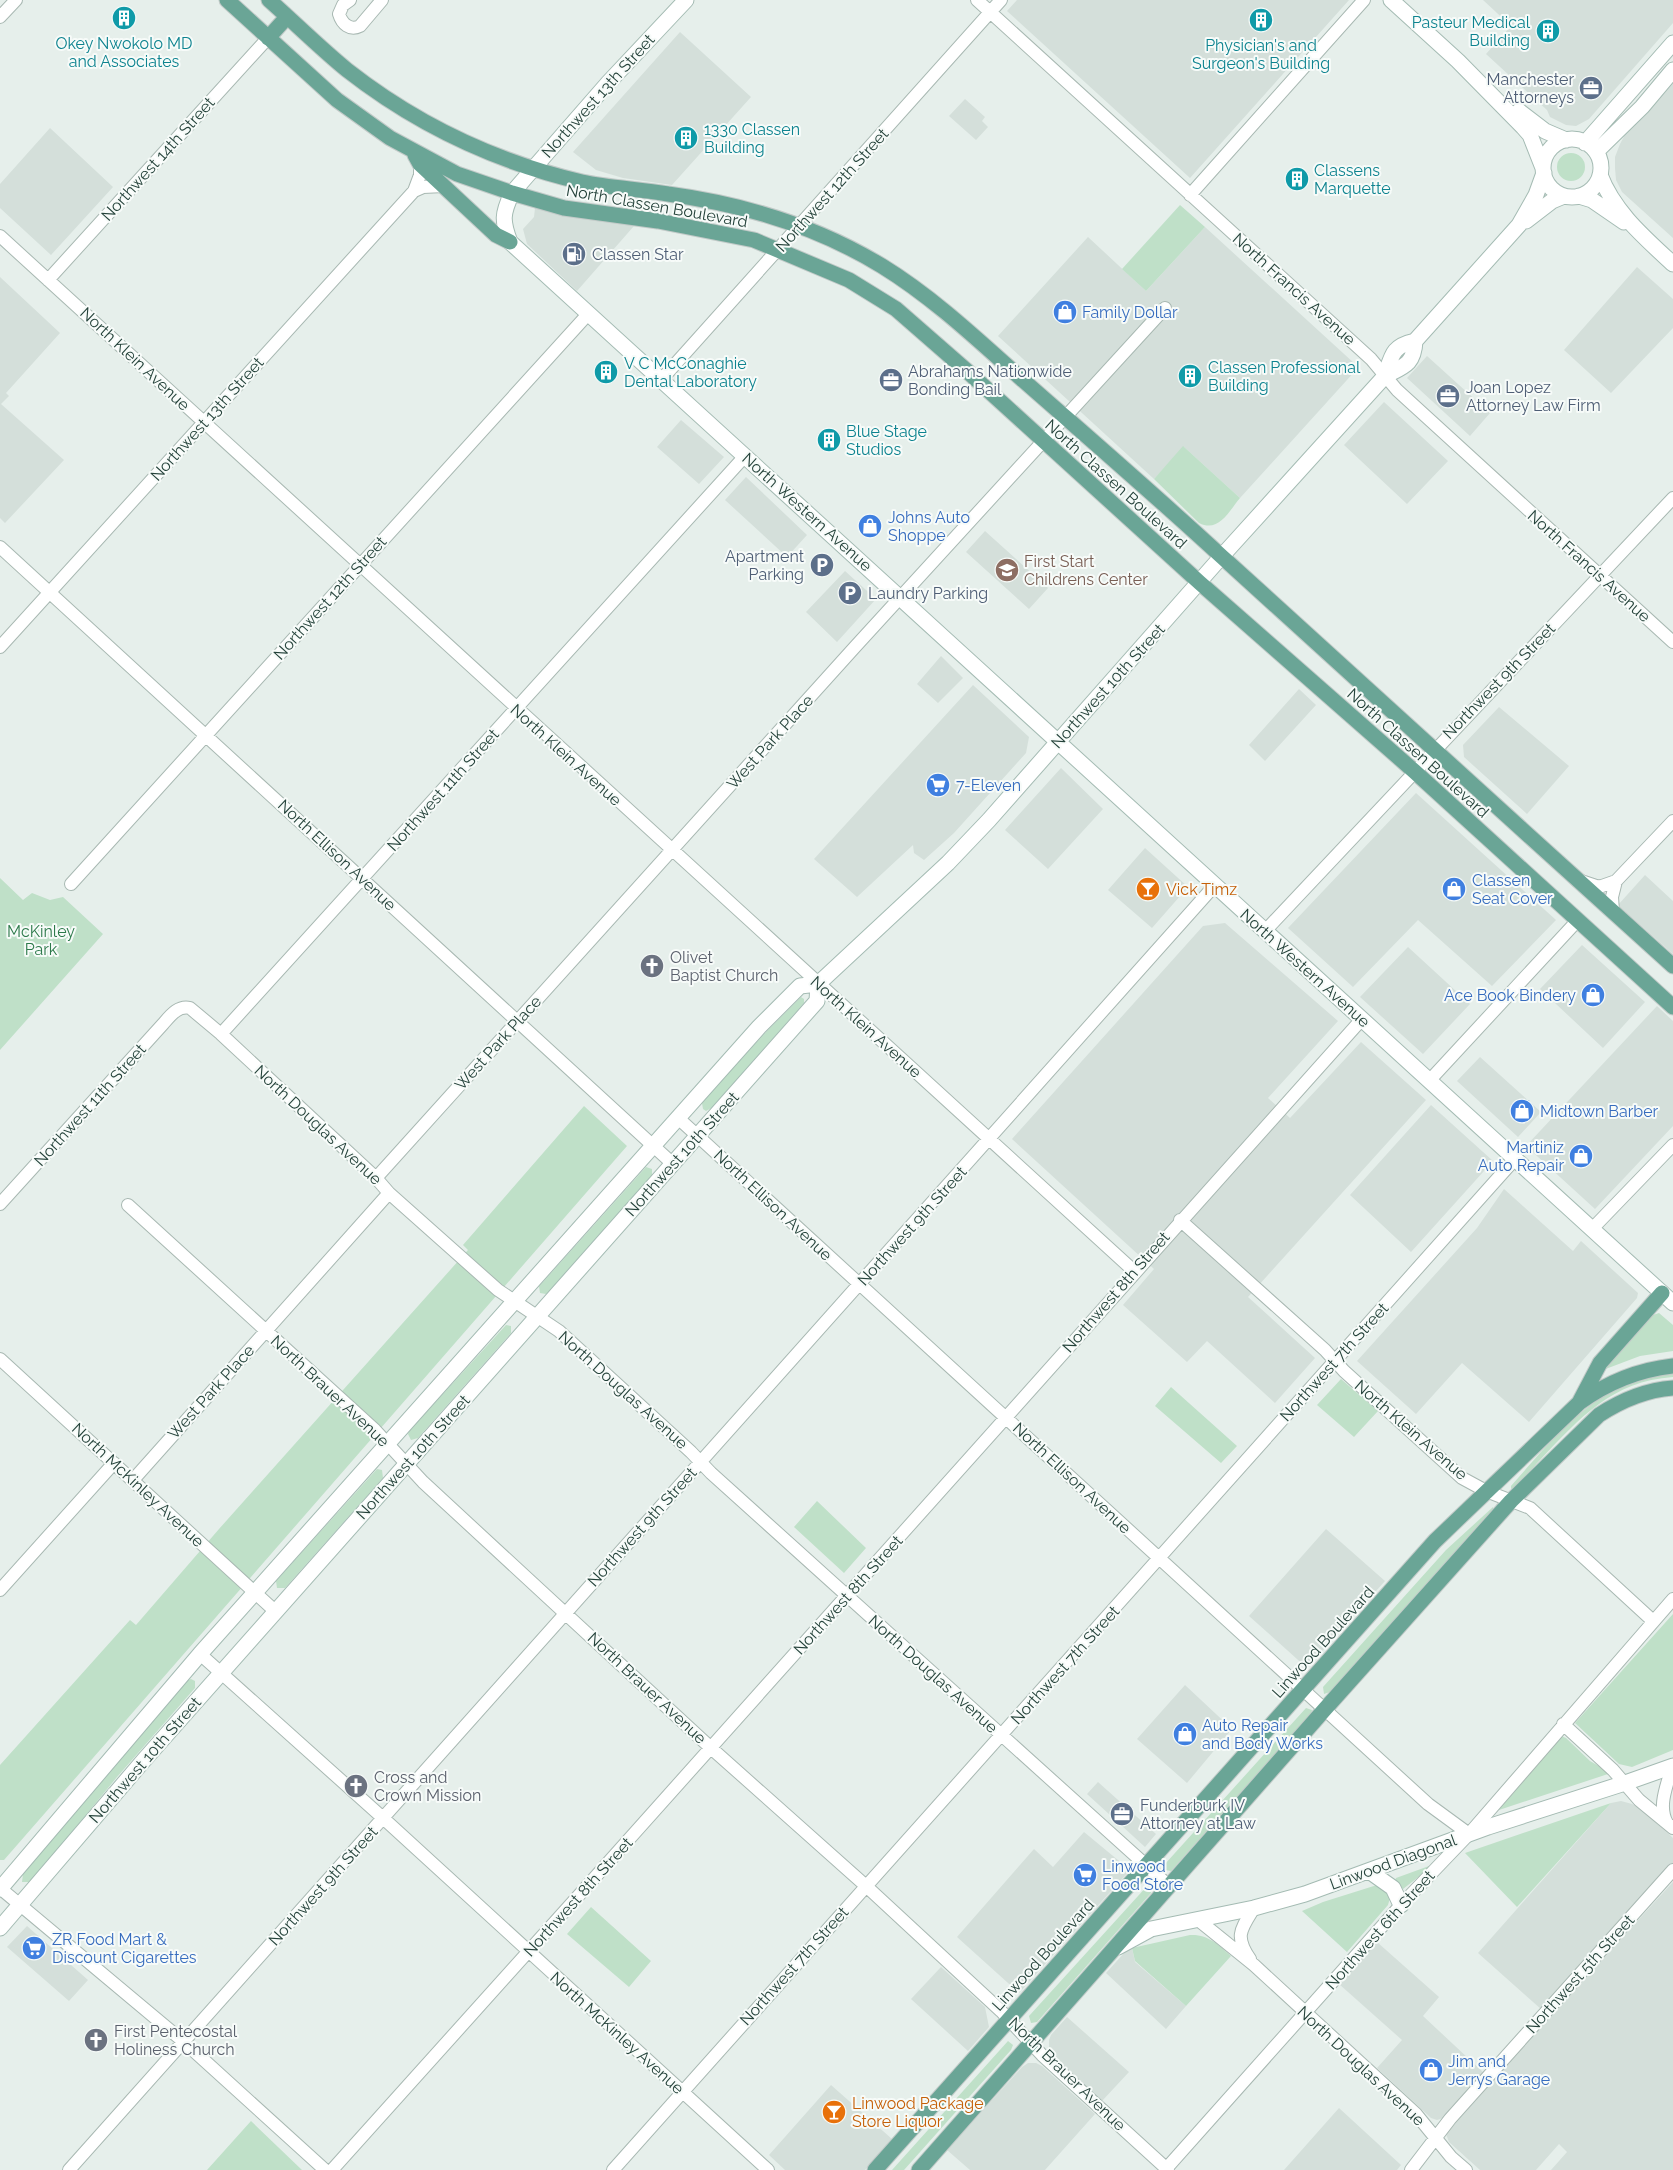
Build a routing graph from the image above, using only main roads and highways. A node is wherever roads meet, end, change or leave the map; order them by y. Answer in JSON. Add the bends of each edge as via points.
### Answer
{"nodes":[{"id":1,"x":227,"y":0,"type":"edge"},
{"id":2,"x":269,"y":0,"type":"edge"},
{"id":3,"x":686,"y":0,"type":"edge"},
{"id":4,"x":1391,"y":0,"type":"edge"},
{"id":5,"x":287,"y":17,"type":"junction"},
{"id":6,"x":268,"y":38,"type":"junction"},
{"id":7,"x":1673,"y":43,"type":"edge"},
{"id":8,"x":1458,"y":61,"type":"junction"},
{"id":9,"x":1673,"y":70,"type":"edge"},
{"id":10,"x":1566,"y":140,"type":"junction"},
{"id":11,"x":1591,"y":148,"type":"junction"},
{"id":12,"x":417,"y":158,"type":"junction"},
{"id":13,"x":533,"y":168,"type":"junction"},
{"id":14,"x":1543,"y":170,"type":"junction"},
{"id":15,"x":1600,"y":175,"type":"junction"},
{"id":16,"x":512,"y":194,"type":"junction"},
{"id":17,"x":1571,"y":196,"type":"junction"},
{"id":18,"x":1519,"y":225,"type":"junction"},
{"id":19,"x":1632,"y":226,"type":"junction"},
{"id":20,"x":510,"y":242,"type":"junction"},
{"id":21,"x":1673,"y":264,"type":"edge"},
{"id":22,"x":1222,"y":556,"type":"junction"},
{"id":23,"x":1200,"y":583,"type":"junction"},
{"id":24,"x":1058,"y":742,"type":"junction"},
{"id":25,"x":1673,"y":966,"type":"edge"},
{"id":26,"x":818,"y":984,"type":"junction"},
{"id":27,"x":1673,"y":1006,"type":"edge"},
{"id":28,"x":1667,"y":1298,"type":"edge"},
{"id":29,"x":1673,"y":1366,"type":"edge"},
{"id":30,"x":1673,"y":1388,"type":"edge"},
{"id":31,"x":1579,"y":1403,"type":"junction"},
{"id":32,"x":1672,"y":1766,"type":"edge"},
{"id":33,"x":1369,"y":1871,"type":"junction"},
{"id":34,"x":0,"y":1889,"type":"edge"},
{"id":35,"x":1401,"y":1905,"type":"road end"},
{"id":36,"x":0,"y":1928,"type":"edge"},
{"id":37,"x":1112,"y":1950,"type":"junction"},
{"id":38,"x":875,"y":2170,"type":"edge"},
{"id":39,"x":919,"y":2170,"type":"edge"}],
"edges":[{"from":1,"to":6,"type":"main road","name":"North Classen Boulevard"},
{"from":2,"to":5,"type":"main road","name":"North Classen Boulevard"},
{"from":3,"to":13,"type":"main road","name":"Northwest 13th Street"},
{"from":4,"to":8,"type":"main road"},
{"from":5,"to":6,"type":"main road"},
{"from":5,"to":13,"type":"main road","name":"North Classen Boulevard","via":[[345,68],[402,109],[464,142]]},
{"from":6,"to":12,"type":"main road","name":"North Classen Boulevard","via":[[337,100]]},
{"from":7,"to":11,"type":"main road"},
{"from":8,"to":10,"type":"main road","via":[[1537,126]]},
{"from":8,"to":14,"type":"main road","via":[[1530,135]]},
{"from":9,"to":11,"type":"main road","via":[[1642,107]]},
{"from":10,"to":11,"type":"main road","via":[[1578,140]]},
{"from":10,"to":14,"type":"main road","via":[[1551,149]]},
{"from":11,"to":15,"type":"main road","via":[[1600,164]]},
{"from":12,"to":16,"type":"main road","name":"North Classen Boulevard"},
{"from":12,"to":20,"type":"main road","via":[[496,235]]},
{"from":13,"to":16,"type":"main road","name":"Northwest 13th Street"},
{"from":13,"to":22,"type":"main road","name":"North Classen Boulevard","via":[[586,183],[672,194],[744,209],[799,227],[881,265],[953,318]]},
{"from":14,"to":17,"type":"main road","via":[[1550,187]]},
{"from":14,"to":18,"type":"main road","name":"Northwest 10th Street","via":[[1536,195]]},
{"from":15,"to":17,"type":"main road","via":[[1591,190]]},
{"from":15,"to":19,"type":"main road","via":[[1608,194]]},
{"from":16,"to":20,"type":"main road","via":[[503,218]]},
{"from":16,"to":23,"type":"main road","name":"North Classen Boulevard","via":[[564,208],[658,221],[754,240],[849,280],[896,309],[938,345]]},
{"from":17,"to":18,"type":"main road","name":"Northwest 10th Street","via":[[1552,201]]},
{"from":17,"to":19,"type":"main road","via":[[1592,200]]},
{"from":18,"to":22,"type":"main road","name":"Northwest 10th Street","via":[[1415,341],[1401,344],[1392,354],[1385,376]]},
{"from":19,"to":21,"type":"main road"},
{"from":20,"to":24,"type":"main road","name":"North Western Avenue"},
{"from":22,"to":23,"type":"main road","name":"Northwest 10th Street"},
{"from":22,"to":25,"type":"main road","name":"North Classen Boulevard"},
{"from":23,"to":24,"type":"main road","name":"Northwest 10th Street"},
{"from":23,"to":27,"type":"main road","name":"North Classen Boulevard","via":[[1414,771]]},
{"from":24,"to":26,"type":"main road","name":"Northwest 10th Street","via":[[948,863]]},
{"from":24,"to":28,"type":"main road","name":"North Western Avenue"},
{"from":26,"to":34,"type":"main road","name":"Northwest 10th Street","via":[[800,986],[759,1027],[200,1654]]},
{"from":26,"to":36,"type":"main road","name":"Northwest 10th Street","via":[[817,1001],[221,1672]]},
{"from":28,"to":31,"type":"main road","via":[[1600,1363]]},
{"from":29,"to":31,"type":"main road","name":"Linwood Boulevard","via":[[1622,1378]]},
{"from":30,"to":37,"type":"main road","via":[[1640,1394],[1599,1415],[1511,1501]]},
{"from":31,"to":38,"type":"main road","name":"Linwood Boulevard","via":[[1435,1541]]},
{"from":32,"to":33,"type":"main road","name":"Linwood Diagonal"},
{"from":33,"to":35,"type":"main road","via":[[1393,1888]]},
{"from":33,"to":37,"type":"main road","name":"Linwood Diagonal","via":[[1254,1908],[1151,1929]]},
{"from":37,"to":39,"type":"main road"}]}
